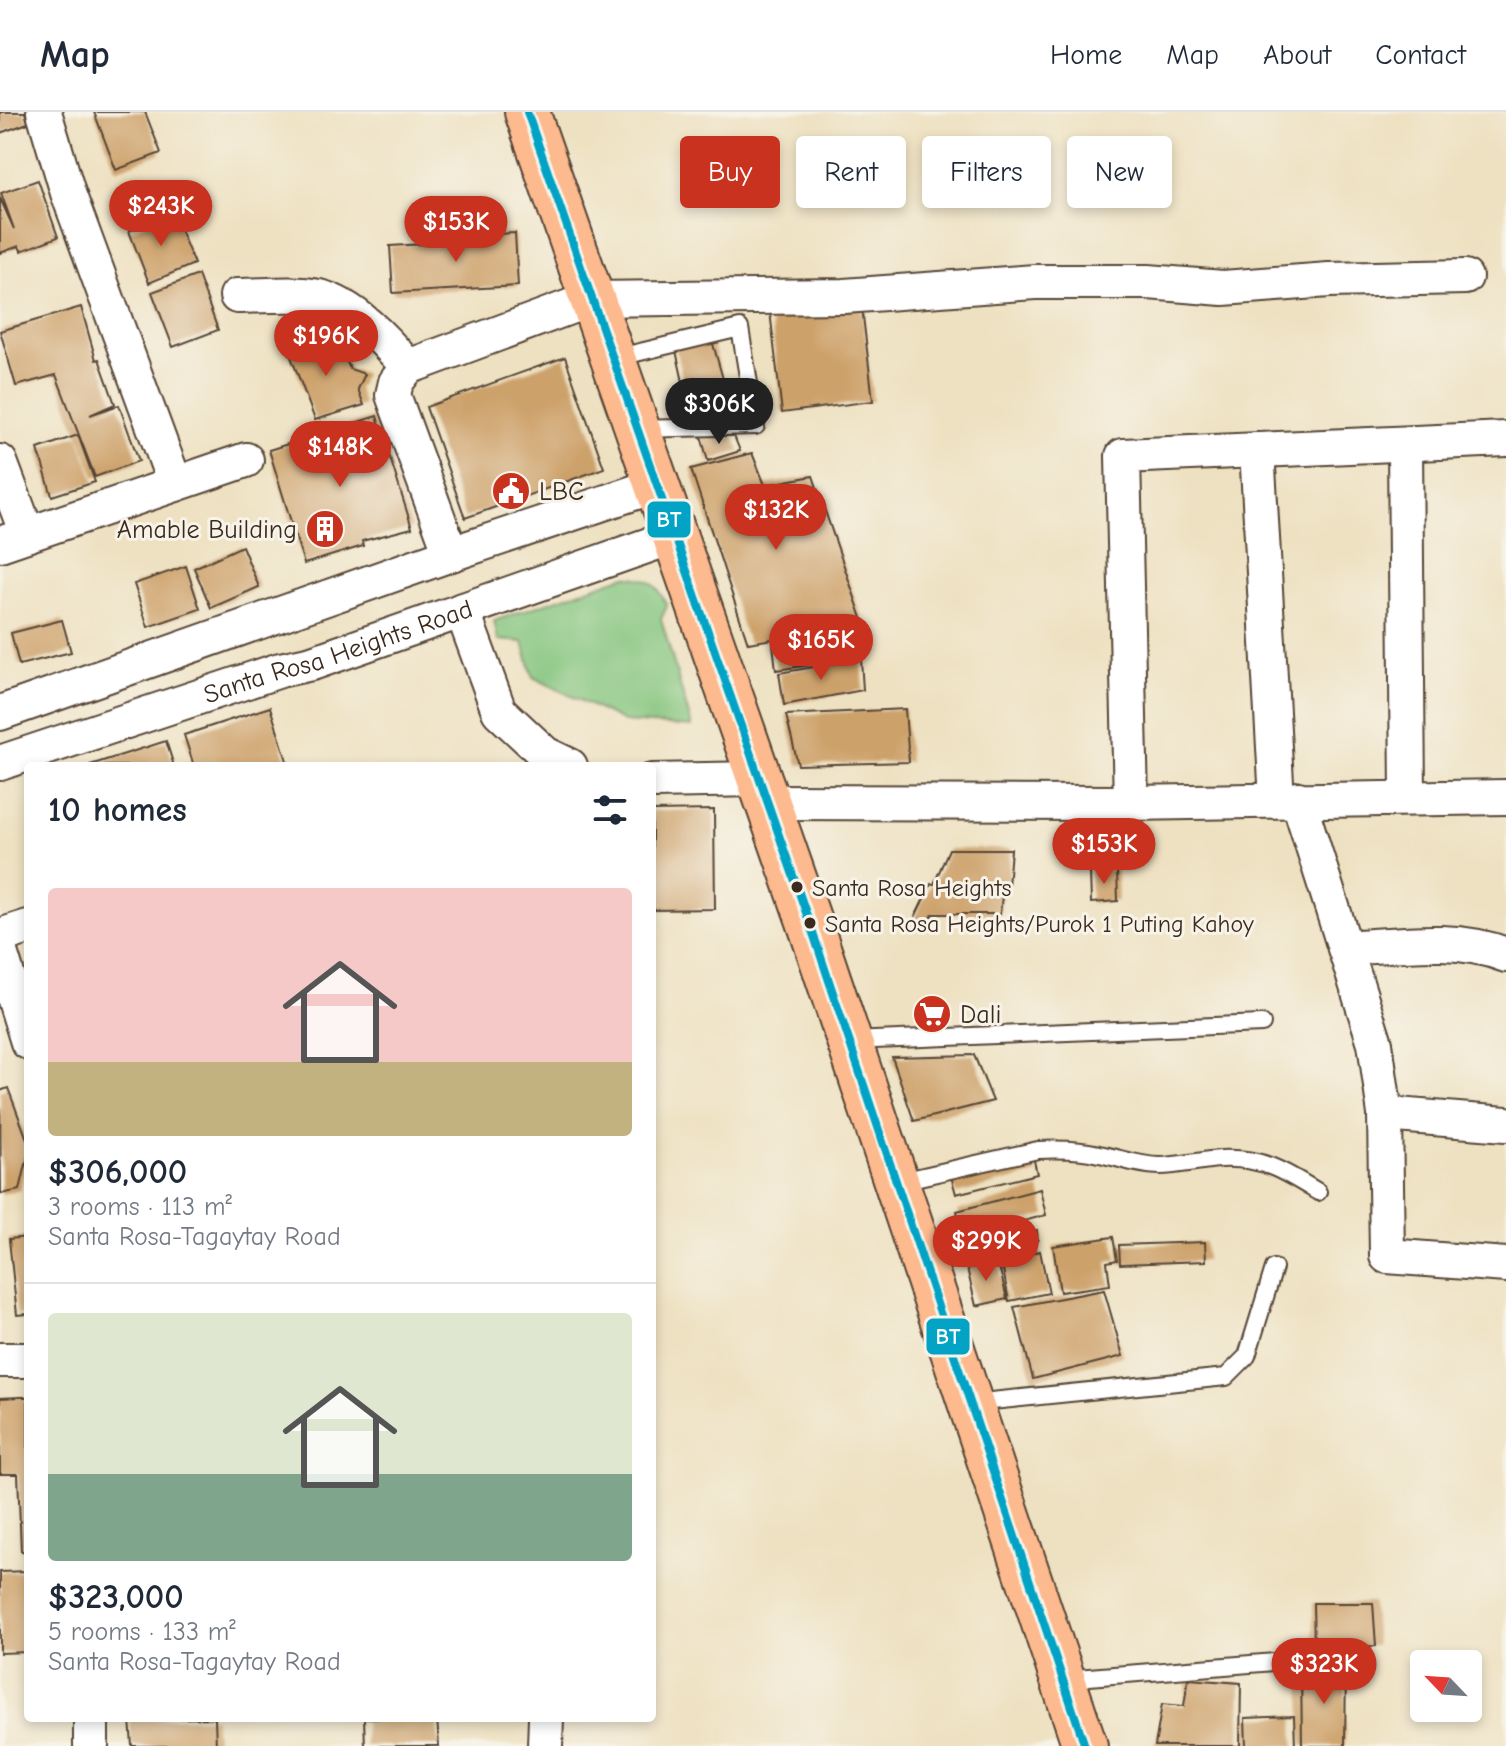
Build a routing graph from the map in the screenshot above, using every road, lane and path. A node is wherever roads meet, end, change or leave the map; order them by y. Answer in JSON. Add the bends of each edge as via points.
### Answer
{"nodes":[{"id":1,"x":44,"y":112,"type":"edge"},
{"id":2,"x":527,"y":112,"type":"edge"},
{"id":3,"x":1465,"y":277,"type":"dead end"},
{"id":4,"x":237,"y":296,"type":"dead end"},
{"id":5,"x":591,"y":299,"type":"junction"},
{"id":6,"x":611,"y":359,"type":"junction"},
{"id":7,"x":408,"y":367,"type":"junction"},
{"id":8,"x":637,"y":429,"type":"junction"},
{"id":9,"x":1506,"y":439,"type":"edge"},
{"id":10,"x":1405,"y":444,"type":"junction"},
{"id":11,"x":1257,"y":450,"type":"junction"},
{"id":12,"x":246,"y":460,"type":"dead end"},
{"id":13,"x":0,"y":462,"type":"edge"},
{"id":14,"x":175,"y":484,"type":"junction"},
{"id":15,"x":657,"y":485,"type":"junction"},
{"id":16,"x":675,"y":536,"type":"junction"},
{"id":17,"x":13,"y":539,"type":"edge"},
{"id":18,"x":451,"y":554,"type":"junction"},
{"id":19,"x":353,"y":588,"type":"junction"},
{"id":20,"x":462,"y":610,"type":"junction"},
{"id":21,"x":263,"y":620,"type":"junction"},
{"id":22,"x":371,"y":641,"type":"junction"},
{"id":23,"x":280,"y":670,"type":"junction"},
{"id":24,"x":0,"y":713,"type":"edge"},
{"id":25,"x":562,"y":762,"type":"edge"},
{"id":26,"x":0,"y":763,"type":"edge"},
{"id":27,"x":656,"y":781,"type":"edge"},
{"id":28,"x":763,"y":790,"type":"junction"},
{"id":29,"x":1408,"y":797,"type":"junction"},
{"id":30,"x":1506,"y":797,"type":"edge"},
{"id":31,"x":1288,"y":800,"type":"junction"},
{"id":32,"x":1131,"y":803,"type":"junction"},
{"id":33,"x":24,"y":928,"type":"edge"},
{"id":34,"x":0,"y":936,"type":"edge"},
{"id":35,"x":1345,"y":948,"type":"junction"},
{"id":36,"x":0,"y":952,"type":"edge"},
{"id":37,"x":1506,"y":955,"type":"edge"},
{"id":38,"x":1262,"y":1024,"type":"dead end"},
{"id":39,"x":24,"y":1029,"type":"edge"},
{"id":40,"x":848,"y":1041,"type":"junction"},
{"id":41,"x":1385,"y":1114,"type":"junction"},
{"id":42,"x":1506,"y":1124,"type":"edge"},
{"id":43,"x":895,"y":1182,"type":"junction"},
{"id":44,"x":1318,"y":1192,"type":"dead end"},
{"id":45,"x":1506,"y":1265,"type":"edge"},
{"id":46,"x":1274,"y":1268,"type":"dead end"},
{"id":47,"x":0,"y":1360,"type":"edge"},
{"id":48,"x":24,"y":1360,"type":"edge"},
{"id":49,"x":970,"y":1403,"type":"junction"},
{"id":50,"x":1336,"y":1657,"type":"dead end"},
{"id":51,"x":1063,"y":1679,"type":"junction"},
{"id":52,"x":91,"y":1722,"type":"edge"},
{"id":53,"x":546,"y":1722,"type":"edge"},
{"id":54,"x":91,"y":1746,"type":"edge"},
{"id":55,"x":545,"y":1746,"type":"edge"},
{"id":56,"x":1085,"y":1746,"type":"edge"}],
"edges":[{"from":1,"to":14,"type":"street","via":[[68,193]]},
{"from":2,"to":5,"type":"main road"},
{"from":3,"to":5,"type":"street","via":[[1223,288],[1035,282],[844,296]]},
{"from":4,"to":7,"type":"street","via":[[321,297],[380,334]]},
{"from":5,"to":6,"type":"main road"},
{"from":5,"to":7,"type":"street"},
{"from":6,"to":8,"type":"main road"},
{"from":6,"to":8,"type":"lane","via":[[740,328],[756,426]]},
{"from":7,"to":18,"type":"street","via":[[393,395]]},
{"from":8,"to":15,"type":"main road"},
{"from":9,"to":10,"type":"street"},
{"from":10,"to":11,"type":"street"},
{"from":10,"to":29,"type":"street"},
{"from":11,"to":31,"type":"street"},
{"from":11,"to":32,"type":"street","via":[[1123,456]]},
{"from":12,"to":14,"type":"street"},
{"from":13,"to":17,"type":"street"},
{"from":14,"to":17,"type":"street"},
{"from":15,"to":16,"type":"main road"},
{"from":15,"to":18,"type":"street","name":"Santa Rosa Heights Road"},
{"from":16,"to":20,"type":"street","name":"Santa Rosa Heights Road"},
{"from":16,"to":28,"type":"main road"},
{"from":18,"to":19,"type":"street","name":"Santa Rosa Heights Road"},
{"from":19,"to":21,"type":"street","name":"Santa Rosa Heights Road"},
{"from":19,"to":22,"type":"street"},
{"from":20,"to":22,"type":"street","name":"Santa Rosa Heights Road"},
{"from":20,"to":25,"type":"street","via":[[499,711],[545,754]]},
{"from":21,"to":23,"type":"street"},
{"from":21,"to":24,"type":"street","name":"Santa Rosa Heights Road"},
{"from":22,"to":23,"type":"street","name":"Santa Rosa Heights Road"},
{"from":23,"to":26,"type":"street","name":"Santa Rosa Heights Road"},
{"from":27,"to":28,"type":"street"},
{"from":28,"to":32,"type":"street"},
{"from":28,"to":40,"type":"main road"},
{"from":29,"to":30,"type":"street"},
{"from":29,"to":31,"type":"street"},
{"from":31,"to":32,"type":"street"},
{"from":31,"to":35,"type":"street"},
{"from":33,"to":34,"type":"street"},
{"from":35,"to":37,"type":"street","via":[[1480,945]]},
{"from":35,"to":41,"type":"street","via":[[1375,1043]]},
{"from":36,"to":39,"type":"street"},
{"from":38,"to":40,"type":"lane"},
{"from":40,"to":43,"type":"main road"},
{"from":41,"to":42,"type":"street"},
{"from":41,"to":45,"type":"street","via":[[1387,1256]]},
{"from":43,"to":44,"type":"lane","via":[[1060,1149],[1161,1166],[1255,1160]]},
{"from":43,"to":49,"type":"main road"},
{"from":46,"to":49,"type":"lane","via":[[1247,1356],[1226,1377]]},
{"from":47,"to":48,"type":"street"},
{"from":49,"to":51,"type":"main road"},
{"from":50,"to":51,"type":"lane"},
{"from":51,"to":56,"type":"main road"},
{"from":52,"to":54,"type":"street"},
{"from":53,"to":55,"type":"street"}]}
